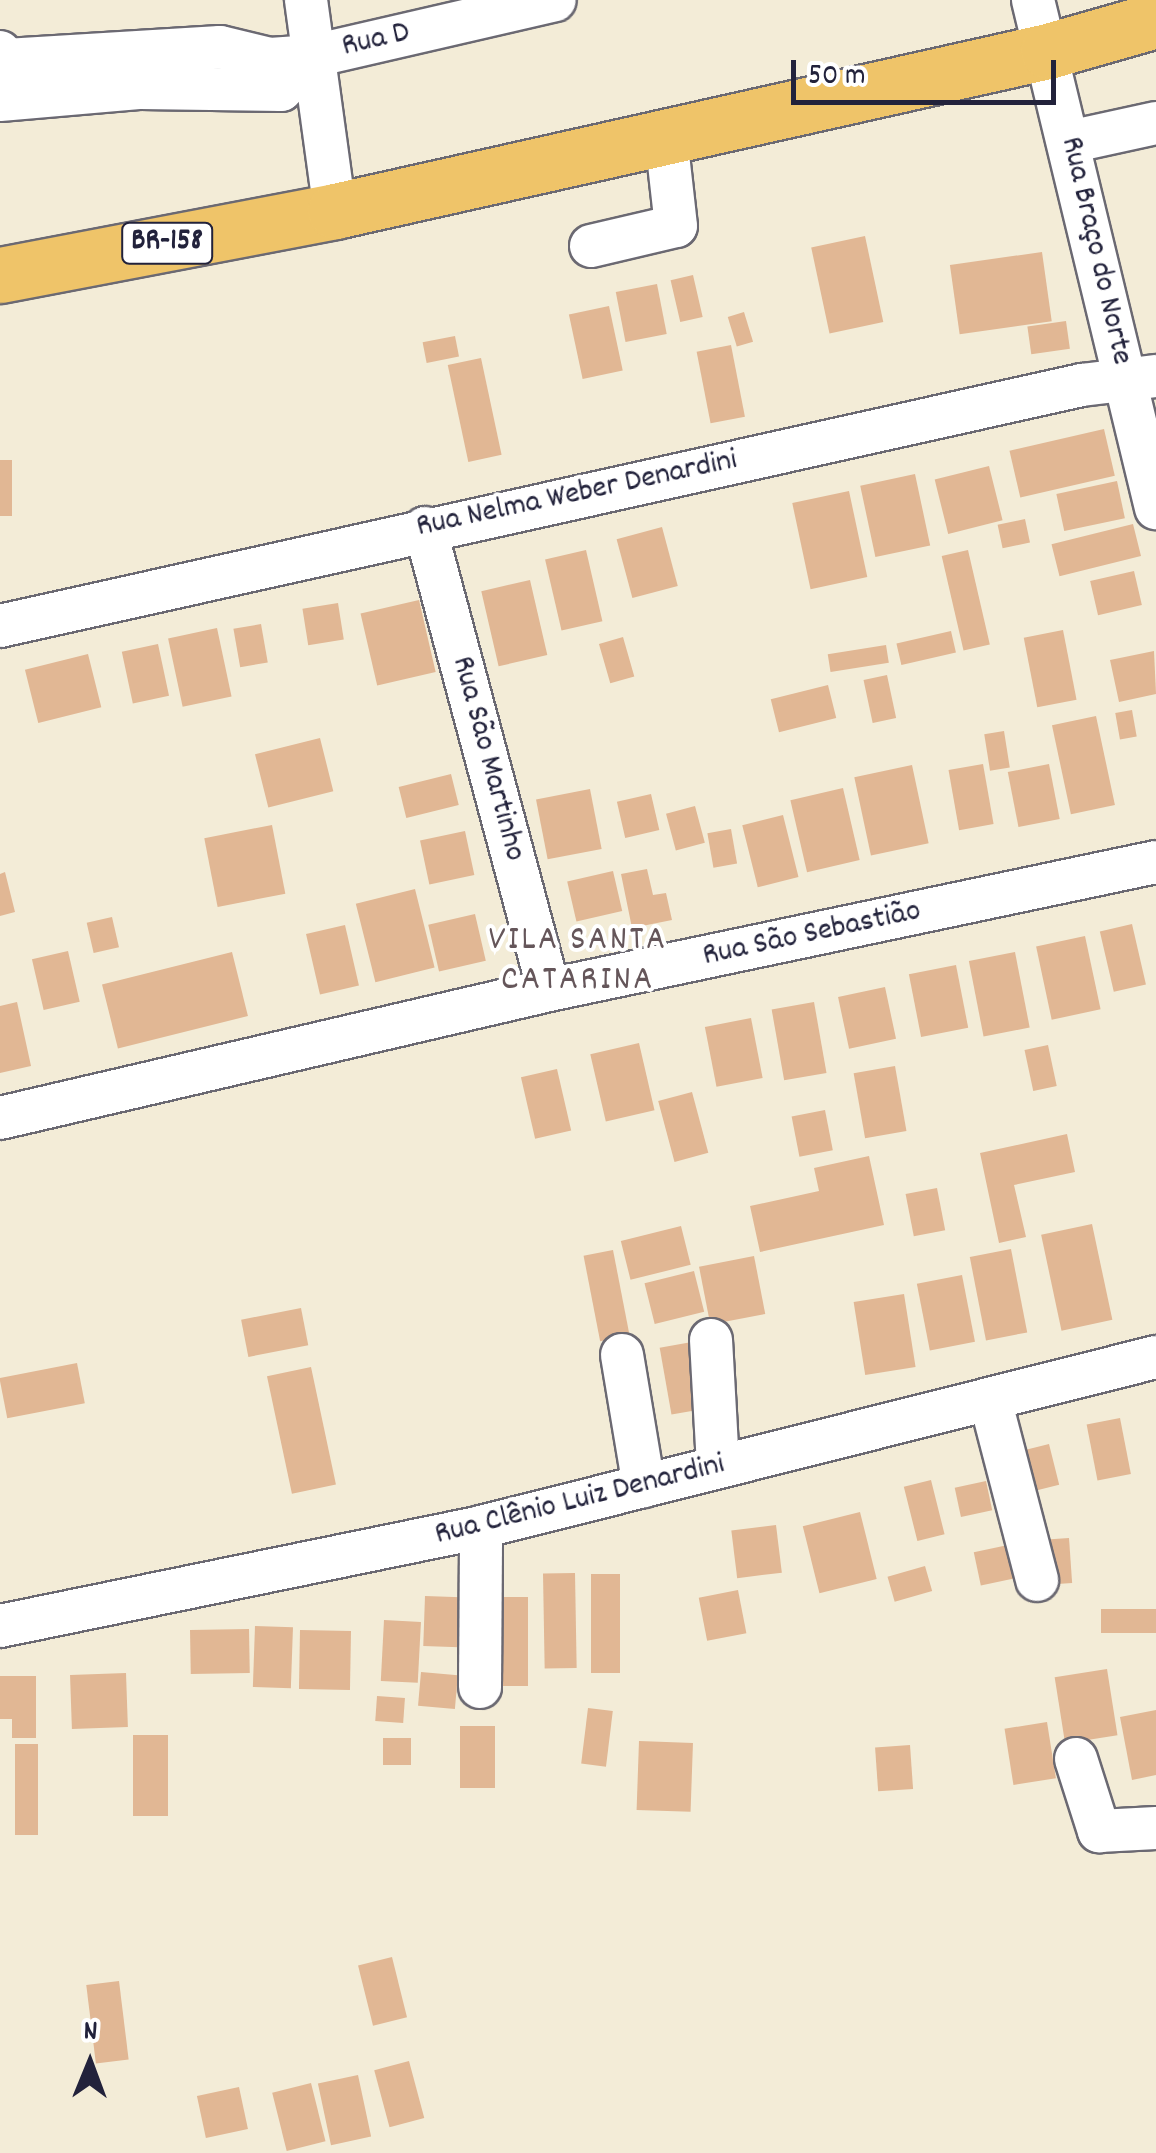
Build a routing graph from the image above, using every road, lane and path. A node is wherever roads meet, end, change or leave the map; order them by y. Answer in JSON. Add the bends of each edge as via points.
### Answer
{"nodes":[{"id":1,"x":306,"y":0,"type":"edge"},
{"id":2,"x":401,"y":0,"type":"edge"},
{"id":3,"x":555,"y":0,"type":"edge"},
{"id":4,"x":1156,"y":20,"type":"edge"},
{"id":5,"x":1040,"y":26,"type":"edge"},
{"id":6,"x":358,"y":46,"type":"junction"},
{"id":7,"x":0,"y":52,"type":"edge"},
{"id":8,"x":313,"y":56,"type":"junction"},
{"id":9,"x":0,"y":100,"type":"edge"},
{"id":10,"x":1156,"y":123,"type":"edge"},
{"id":11,"x":666,"y":136,"type":"junction"},
{"id":12,"x":1069,"y":142,"type":"junction"},
{"id":13,"x":335,"y":211,"type":"junction"},
{"id":14,"x":591,"y":246,"type":"dead end"},
{"id":15,"x":0,"y":276,"type":"edge"},
{"id":16,"x":1140,"y":376,"type":"edge"},
{"id":17,"x":1156,"y":508,"type":"edge"},
{"id":18,"x":425,"y":528,"type":"junction"},
{"id":19,"x":0,"y":626,"type":"edge"},
{"id":20,"x":1156,"y":862,"type":"edge"},
{"id":21,"x":549,"y":990,"type":"junction"},
{"id":22,"x":0,"y":1118,"type":"edge"},
{"id":23,"x":710,"y":1340,"type":"dead end"},
{"id":24,"x":622,"y":1354,"type":"dead end"},
{"id":25,"x":1156,"y":1357,"type":"edge"},
{"id":26,"x":990,"y":1398,"type":"junction"},
{"id":27,"x":718,"y":1467,"type":"junction"},
{"id":28,"x":644,"y":1486,"type":"junction"},
{"id":29,"x":481,"y":1527,"type":"junction"},
{"id":30,"x":1038,"y":1580,"type":"dead end"},
{"id":31,"x":0,"y":1626,"type":"edge"},
{"id":32,"x":480,"y":1687,"type":"dead end"},
{"id":33,"x":1076,"y":1759,"type":"dead end"},
{"id":34,"x":1138,"y":1831,"type":"edge"}],
"edges":[{"from":1,"to":8,"type":"street"},
{"from":2,"to":6,"type":"street"},
{"from":3,"to":6,"type":"street","name":"Rua D"},
{"from":4,"to":5,"type":"highway","number":"BR-158"},
{"from":5,"to":11,"type":"highway","number":"BR-158"},
{"from":5,"to":12,"type":"street","name":"Rua Braço do Norte"},
{"from":6,"to":8,"type":"street","name":"Rua D"},
{"from":7,"to":8,"type":"street","name":"Rua D","via":[[6,60],[220,46],[270,59]]},
{"from":8,"to":9,"type":"street","via":[[282,90],[141,88]]},
{"from":8,"to":13,"type":"street"},
{"from":10,"to":12,"type":"street"},
{"from":11,"to":13,"type":"highway","number":"BR-158"},
{"from":11,"to":14,"type":"street","via":[[676,226]]},
{"from":12,"to":16,"type":"street","name":"Rua Braço do Norte"},
{"from":13,"to":15,"type":"highway","number":"BR-158"},
{"from":16,"to":17,"type":"street","name":"Rua Braço do Norte"},
{"from":16,"to":18,"type":"street","name":"Rua Nelma Weber Denardini"},
{"from":18,"to":19,"type":"street","name":"Rua Nelma Weber Denardini"},
{"from":18,"to":21,"type":"street","name":"Rua São Martinho"},
{"from":20,"to":21,"type":"street","name":"Rua São Sebastião"},
{"from":21,"to":22,"type":"street","name":"Rua São Sebastião"},
{"from":23,"to":27,"type":"street"},
{"from":24,"to":28,"type":"street"},
{"from":25,"to":26,"type":"street","name":"Rua Clênio Luiz Denardini"},
{"from":26,"to":27,"type":"street","name":"Rua Clênio Luiz Denardini"},
{"from":26,"to":30,"type":"street"},
{"from":27,"to":28,"type":"street","name":"Rua Clênio Luiz Denardini"},
{"from":28,"to":29,"type":"street","name":"Rua Clênio Luiz Denardini"},
{"from":29,"to":31,"type":"street","name":"Rua Clênio Luiz Denardini"},
{"from":29,"to":32,"type":"street"},
{"from":33,"to":34,"type":"street","via":[[1099,1831]]}]}
